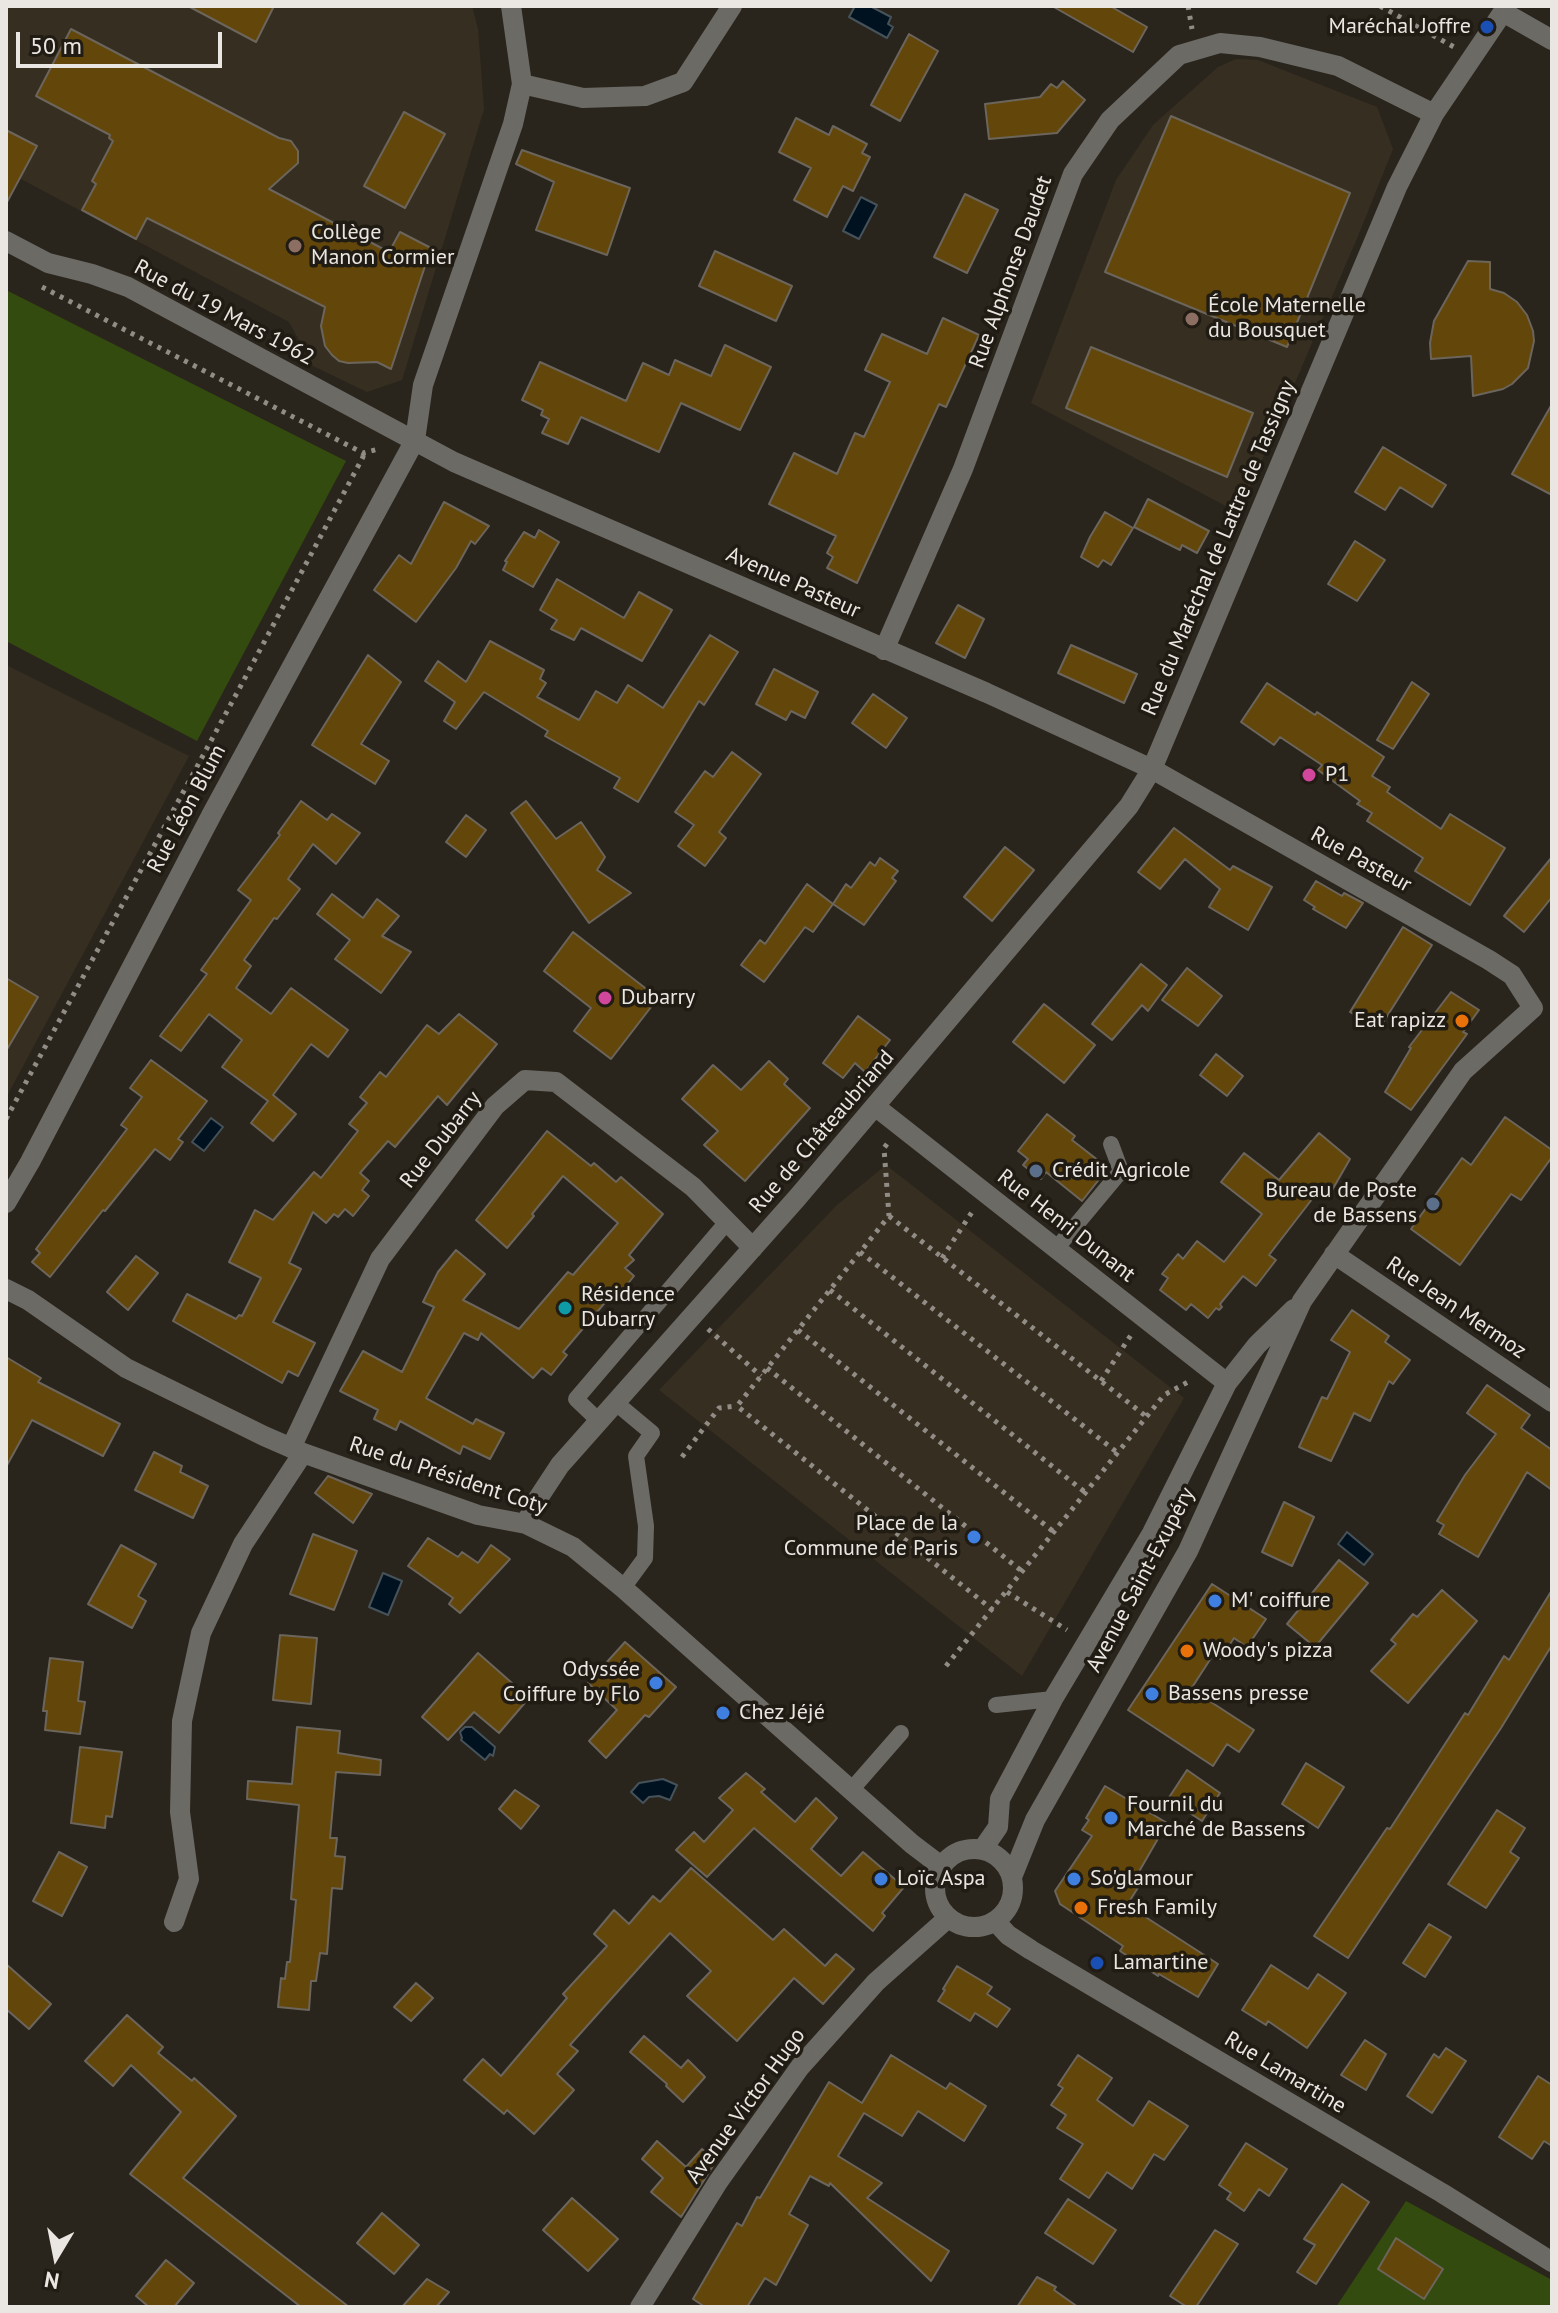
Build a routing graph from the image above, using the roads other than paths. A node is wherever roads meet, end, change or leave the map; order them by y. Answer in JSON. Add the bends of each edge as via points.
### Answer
{"nodes":[{"id":1,"x":511,"y":6,"type":"edge"},
{"id":2,"x":732,"y":6,"type":"edge"},
{"id":3,"x":1505,"y":9,"type":"edge"},
{"id":4,"x":1552,"y":40,"type":"edge"},
{"id":5,"x":522,"y":84,"type":"junction"},
{"id":6,"x":1434,"y":114,"type":"junction"},
{"id":7,"x":6,"y":241,"type":"edge"},
{"id":8,"x":415,"y":440,"type":"junction"},
{"id":9,"x":884,"y":650,"type":"junction"},
{"id":10,"x":1152,"y":769,"type":"junction"},
{"id":11,"x":1542,"y":1009,"type":"edge"},
{"id":12,"x":876,"y":1107,"type":"junction"},
{"id":13,"x":1111,"y":1144,"type":"dead end"},
{"id":14,"x":6,"y":1203,"type":"edge"},
{"id":15,"x":727,"y":1222,"type":"junction"},
{"id":16,"x":753,"y":1248,"type":"junction"},
{"id":17,"x":1056,"y":1249,"type":"junction"},
{"id":18,"x":1334,"y":1254,"type":"junction"},
{"id":19,"x":6,"y":1289,"type":"edge"},
{"id":20,"x":1302,"y":1301,"type":"junction"},
{"id":21,"x":1219,"y":1376,"type":"junction"},
{"id":22,"x":1552,"y":1402,"type":"edge"},
{"id":23,"x":616,"y":1403,"type":"junction"},
{"id":24,"x":599,"y":1421,"type":"junction"},
{"id":25,"x":297,"y":1450,"type":"junction"},
{"id":26,"x":526,"y":1524,"type":"junction"},
{"id":27,"x":623,"y":1588,"type":"junction"},
{"id":28,"x":1053,"y":1699,"type":"junction"},
{"id":29,"x":996,"y":1705,"type":"dead end"},
{"id":30,"x":901,"y":1733,"type":"dead end"},
{"id":31,"x":852,"y":1789,"type":"junction"},
{"id":32,"x":982,"y":1850,"type":"junction"},
{"id":33,"x":941,"y":1866,"type":"junction"},
{"id":34,"x":1012,"y":1877,"type":"junction"},
{"id":35,"x":948,"y":1918,"type":"junction"},
{"id":36,"x":174,"y":1922,"type":"dead end"},
{"id":37,"x":996,"y":1922,"type":"junction"},
{"id":38,"x":1552,"y":2262,"type":"edge"},
{"id":39,"x":640,"y":2307,"type":"edge"}],
"edges":[{"from":1,"to":5,"type":"street"},
{"from":2,"to":5,"type":"street","via":[[683,82],[658,92],[583,98]]},
{"from":3,"to":4,"type":"street"},
{"from":3,"to":6,"type":"street","name":"Rue du Maréchal de Lattre de Tassigny"},
{"from":5,"to":8,"type":"street","via":[[423,385]]},
{"from":6,"to":9,"type":"street","name":"Rue Alphonse Daudet","via":[[1338,66],[1220,43],[1179,55],[1110,120],[1073,174],[963,469]]},
{"from":6,"to":10,"type":"street","name":"Rue du Maréchal de Lattre de Tassigny","via":[[1397,187]]},
{"from":7,"to":8,"type":"street","name":"Rue du 19 Mars 1962","via":[[48,263],[128,287]]},
{"from":8,"to":9,"type":"street","name":"Avenue Pasteur","via":[[454,462]]},
{"from":8,"to":14,"type":"street","name":"Rue Léon Blum"},
{"from":9,"to":10,"type":"street","name":"Avenue Pasteur"},
{"from":10,"to":11,"type":"street","name":"Rue Pasteur","via":[[1489,960],[1512,975]]},
{"from":10,"to":12,"type":"street","name":"Rue de Châteaubriand","via":[[1129,806]]},
{"from":11,"to":18,"type":"street","name":"Avenue Saint-Exupéry","via":[[1463,1071]]},
{"from":12,"to":16,"type":"street","name":"Rue de Châteaubriand"},
{"from":12,"to":17,"type":"street","name":"Rue Henri Dunant"},
{"from":13,"to":17,"type":"lane","via":[[1121,1171]]},
{"from":15,"to":16,"type":"street","name":"Rue Dubarry"},
{"from":15,"to":24,"type":"lane","via":[[576,1399]]},
{"from":15,"to":25,"type":"street","name":"Rue Dubarry","via":[[693,1187],[556,1082],[525,1080],[495,1106],[380,1259]]},
{"from":16,"to":23,"type":"street","name":"Rue de Châteaubriand"},
{"from":17,"to":21,"type":"street","name":"Rue Henri Dunant"},
{"from":18,"to":20,"type":"street","name":"Avenue Saint-Exupéry"},
{"from":18,"to":22,"type":"street","name":"Rue Jean Mermoz"},
{"from":19,"to":25,"type":"street","name":"Rue du Président Coty","via":[[126,1368]]},
{"from":20,"to":21,"type":"street","name":"Avenue Saint-Exupéry"},
{"from":20,"to":34,"type":"street","name":"Avenue Saint-Exupéry","via":[[1188,1551],[1035,1820]]},
{"from":21,"to":28,"type":"street","name":"Avenue Saint-Exupéry","via":[[1152,1533]]},
{"from":23,"to":24,"type":"street","name":"Rue de Châteaubriand"},
{"from":23,"to":27,"type":"lane","via":[[652,1433],[636,1456],[645,1558]]},
{"from":24,"to":26,"type":"street","name":"Rue de Châteaubriand","via":[[560,1465]]},
{"from":25,"to":26,"type":"street","name":"Rue du Président Coty","via":[[478,1515]]},
{"from":25,"to":36,"type":"street","name":"Rue Dubarry","via":[[243,1544],[201,1633],[182,1721],[180,1812],[189,1879]]},
{"from":26,"to":27,"type":"street","name":"Rue du Président Coty","via":[[573,1547]]},
{"from":27,"to":31,"type":"street","name":"Rue du Président Coty"},
{"from":28,"to":29,"type":"lane"},
{"from":28,"to":32,"type":"street","name":"Avenue Saint-Exupéry","via":[[1000,1799],[998,1827]]},
{"from":30,"to":31,"type":"lane"},
{"from":31,"to":33,"type":"street","name":"Rue du Président Coty"},
{"from":32,"to":33,"type":"street","via":[[964,1851]]},
{"from":32,"to":34,"type":"street","via":[[1000,1859]]},
{"from":33,"to":35,"type":"street","via":[[935,1895]]},
{"from":34,"to":37,"type":"street","via":[[1014,1889]]},
{"from":35,"to":37,"type":"street","via":[[969,1928]]},
{"from":35,"to":39,"type":"street","name":"Avenue Victor Hugo","via":[[876,1982],[800,2067],[718,2182]]},
{"from":37,"to":38,"type":"street","name":"Rue Lamartine","via":[[1031,1950]]}]}
